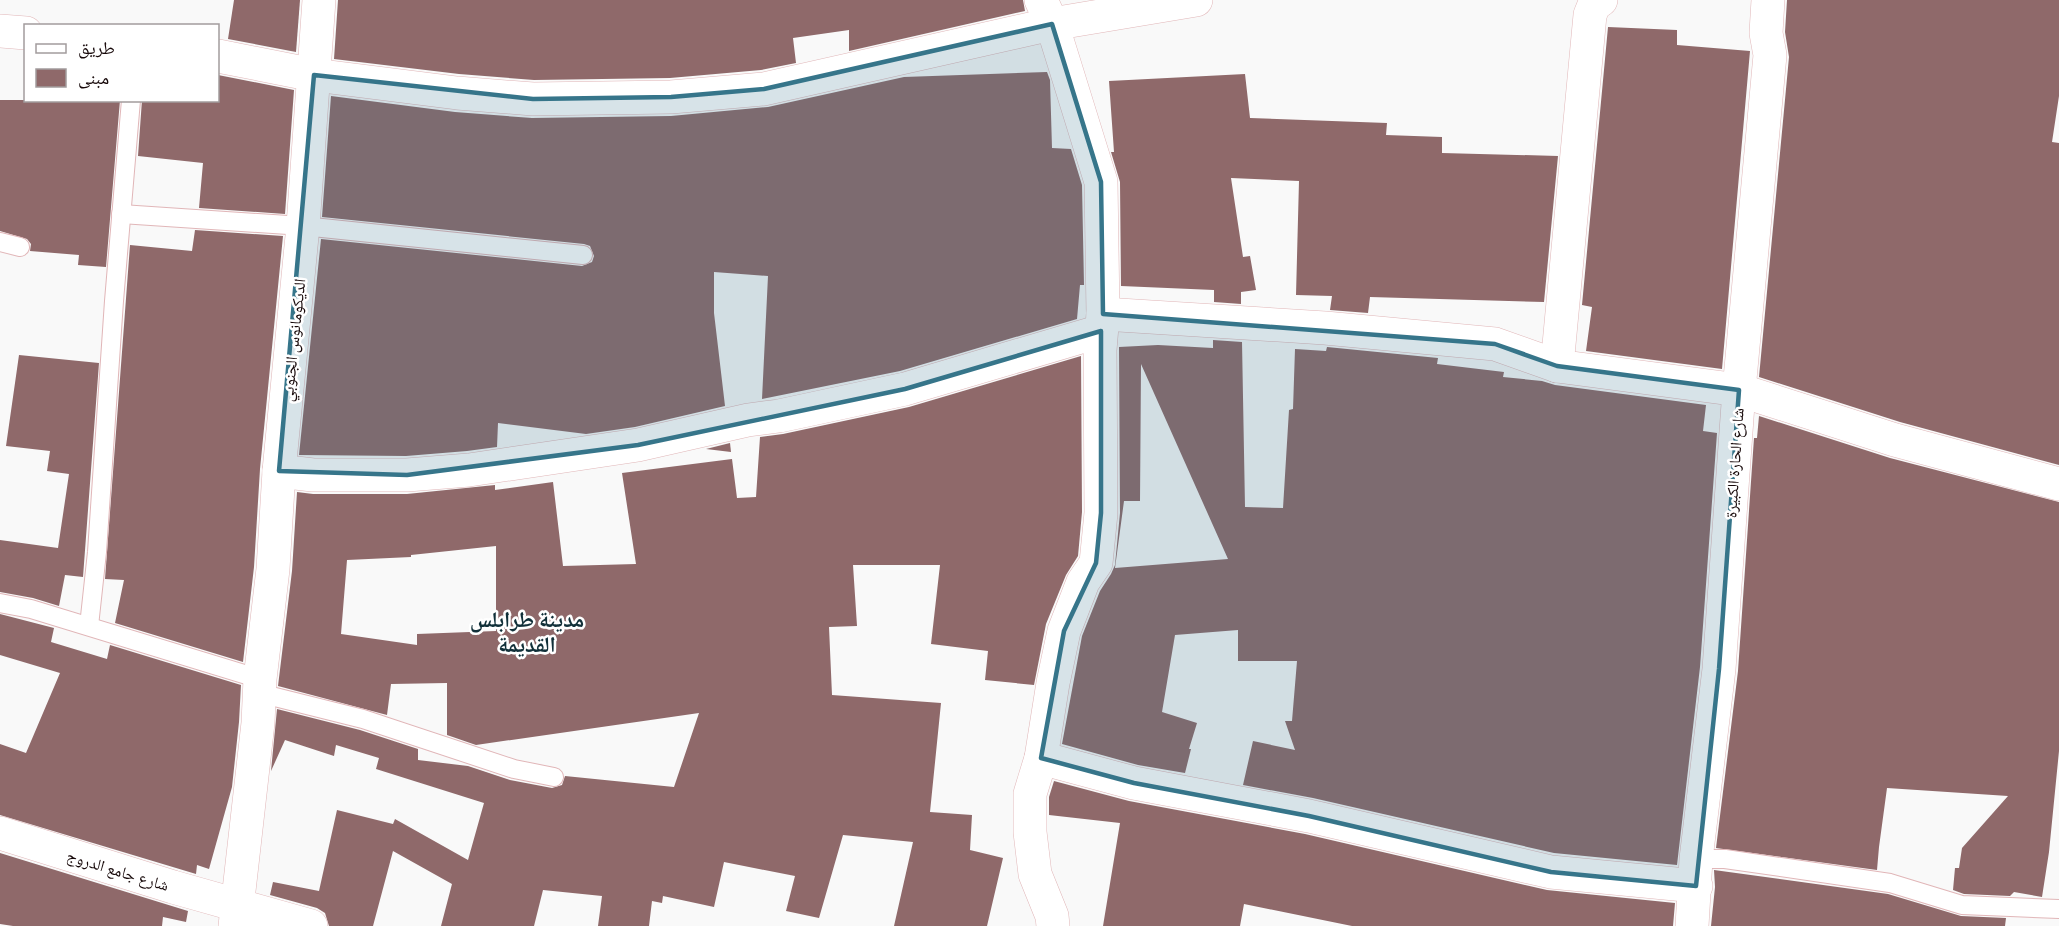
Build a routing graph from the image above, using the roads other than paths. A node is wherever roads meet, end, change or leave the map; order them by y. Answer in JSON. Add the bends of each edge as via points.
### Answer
{"nodes":[{"id":1,"x":319,"y":0,"type":"edge"},
{"id":2,"x":1196,"y":0,"type":"edge"},
{"id":3,"x":1601,"y":0,"type":"edge"},
{"id":4,"x":1768,"y":0,"type":"edge"},
{"id":5,"x":1046,"y":12,"type":"edge"},
{"id":6,"x":0,"y":31,"type":"edge"},
{"id":7,"x":24,"y":33,"type":"edge"},
{"id":8,"x":219,"y":56,"type":"edge"},
{"id":9,"x":314,"y":75,"type":"junction"},
{"id":10,"x":131,"y":102,"type":"edge"},
{"id":11,"x":121,"y":214,"type":"junction"},
{"id":12,"x":303,"y":226,"type":"junction"},
{"id":13,"x":0,"y":242,"type":"edge"},
{"id":14,"x":20,"y":247,"type":"dead end"},
{"id":15,"x":583,"y":255,"type":"dead end"},
{"id":16,"x":1102,"y":323,"type":"junction"},
{"id":17,"x":1557,"y":366,"type":"junction"},
{"id":18,"x":1739,"y":390,"type":"junction"},
{"id":19,"x":279,"y":471,"type":"junction"},
{"id":20,"x":2059,"y":484,"type":"edge"},
{"id":21,"x":0,"y":603,"type":"edge"},
{"id":22,"x":89,"y":626,"type":"junction"},
{"id":23,"x":260,"y":686,"type":"junction"},
{"id":24,"x":1041,"y":758,"type":"junction"},
{"id":25,"x":554,"y":777,"type":"dead end"},
{"id":26,"x":0,"y":833,"type":"edge"},
{"id":27,"x":1696,"y":872,"type":"junction"},
{"id":28,"x":2059,"y":909,"type":"edge"},
{"id":29,"x":236,"y":916,"type":"edge"},
{"id":30,"x":311,"y":926,"type":"edge"},
{"id":31,"x":1053,"y":926,"type":"edge"},
{"id":32,"x":1692,"y":926,"type":"edge"}],
"edges":[{"from":1,"to":9,"type":"street","name":"الديكومانوس الجنوبي"},
{"from":2,"to":5,"type":"street"},
{"from":3,"to":17,"type":"street","via":[[1590,15]]},
{"from":4,"to":18,"type":"street","name":"شارع الحارة الكبيرة","via":[[1770,55]]},
{"from":5,"to":9,"type":"street","via":[[764,88],[670,97],[533,99]]},
{"from":5,"to":16,"type":"street","via":[[1101,182]]},
{"from":6,"to":7,"type":"street"},
{"from":8,"to":9,"type":"street"},
{"from":9,"to":12,"type":"street","name":"الديكومانوس الجنوبي"},
{"from":10,"to":11,"type":"lane"},
{"from":11,"to":12,"type":"lane"},
{"from":11,"to":22,"type":"lane"},
{"from":12,"to":15,"type":"lane"},
{"from":12,"to":19,"type":"street","name":"الديكومانوس الجنوبي"},
{"from":13,"to":14,"type":"lane"},
{"from":16,"to":17,"type":"street","via":[[1325,328],[1496,344]]},
{"from":16,"to":19,"type":"street","via":[[905,388],[638,445],[417,474],[314,475]]},
{"from":16,"to":24,"type":"street","via":[[1101,513],[1096,563],[1083,582],[1064,631]]},
{"from":17,"to":18,"type":"street"},
{"from":18,"to":20,"type":"street","via":[[1895,440]]},
{"from":18,"to":27,"type":"street","name":"شارع الحارة الكبيرة","via":[[1719,669]]},
{"from":19,"to":23,"type":"street","name":"الديكومانوس الجنوبي"},
{"from":21,"to":22,"type":"lane"},
{"from":22,"to":23,"type":"lane"},
{"from":23,"to":25,"type":"lane","via":[[514,769]]},
{"from":23,"to":29,"type":"street","name":"الديكومانوس الجنوبي"},
{"from":24,"to":27,"type":"street","via":[[1134,783],[1309,816],[1551,872]]},
{"from":24,"to":31,"type":"street","via":[[1030,794],[1030,832],[1035,874]]},
{"from":26,"to":29,"type":"street","name":"شارع جامع الدروج"},
{"from":27,"to":28,"type":"lane","via":[[1725,859],[1890,883],[1962,905]]},
{"from":27,"to":32,"type":"street","name":"شارع الحارة الكبيرة"},
{"from":29,"to":30,"type":"street","name":"شارع جامع الدروج"}]}
